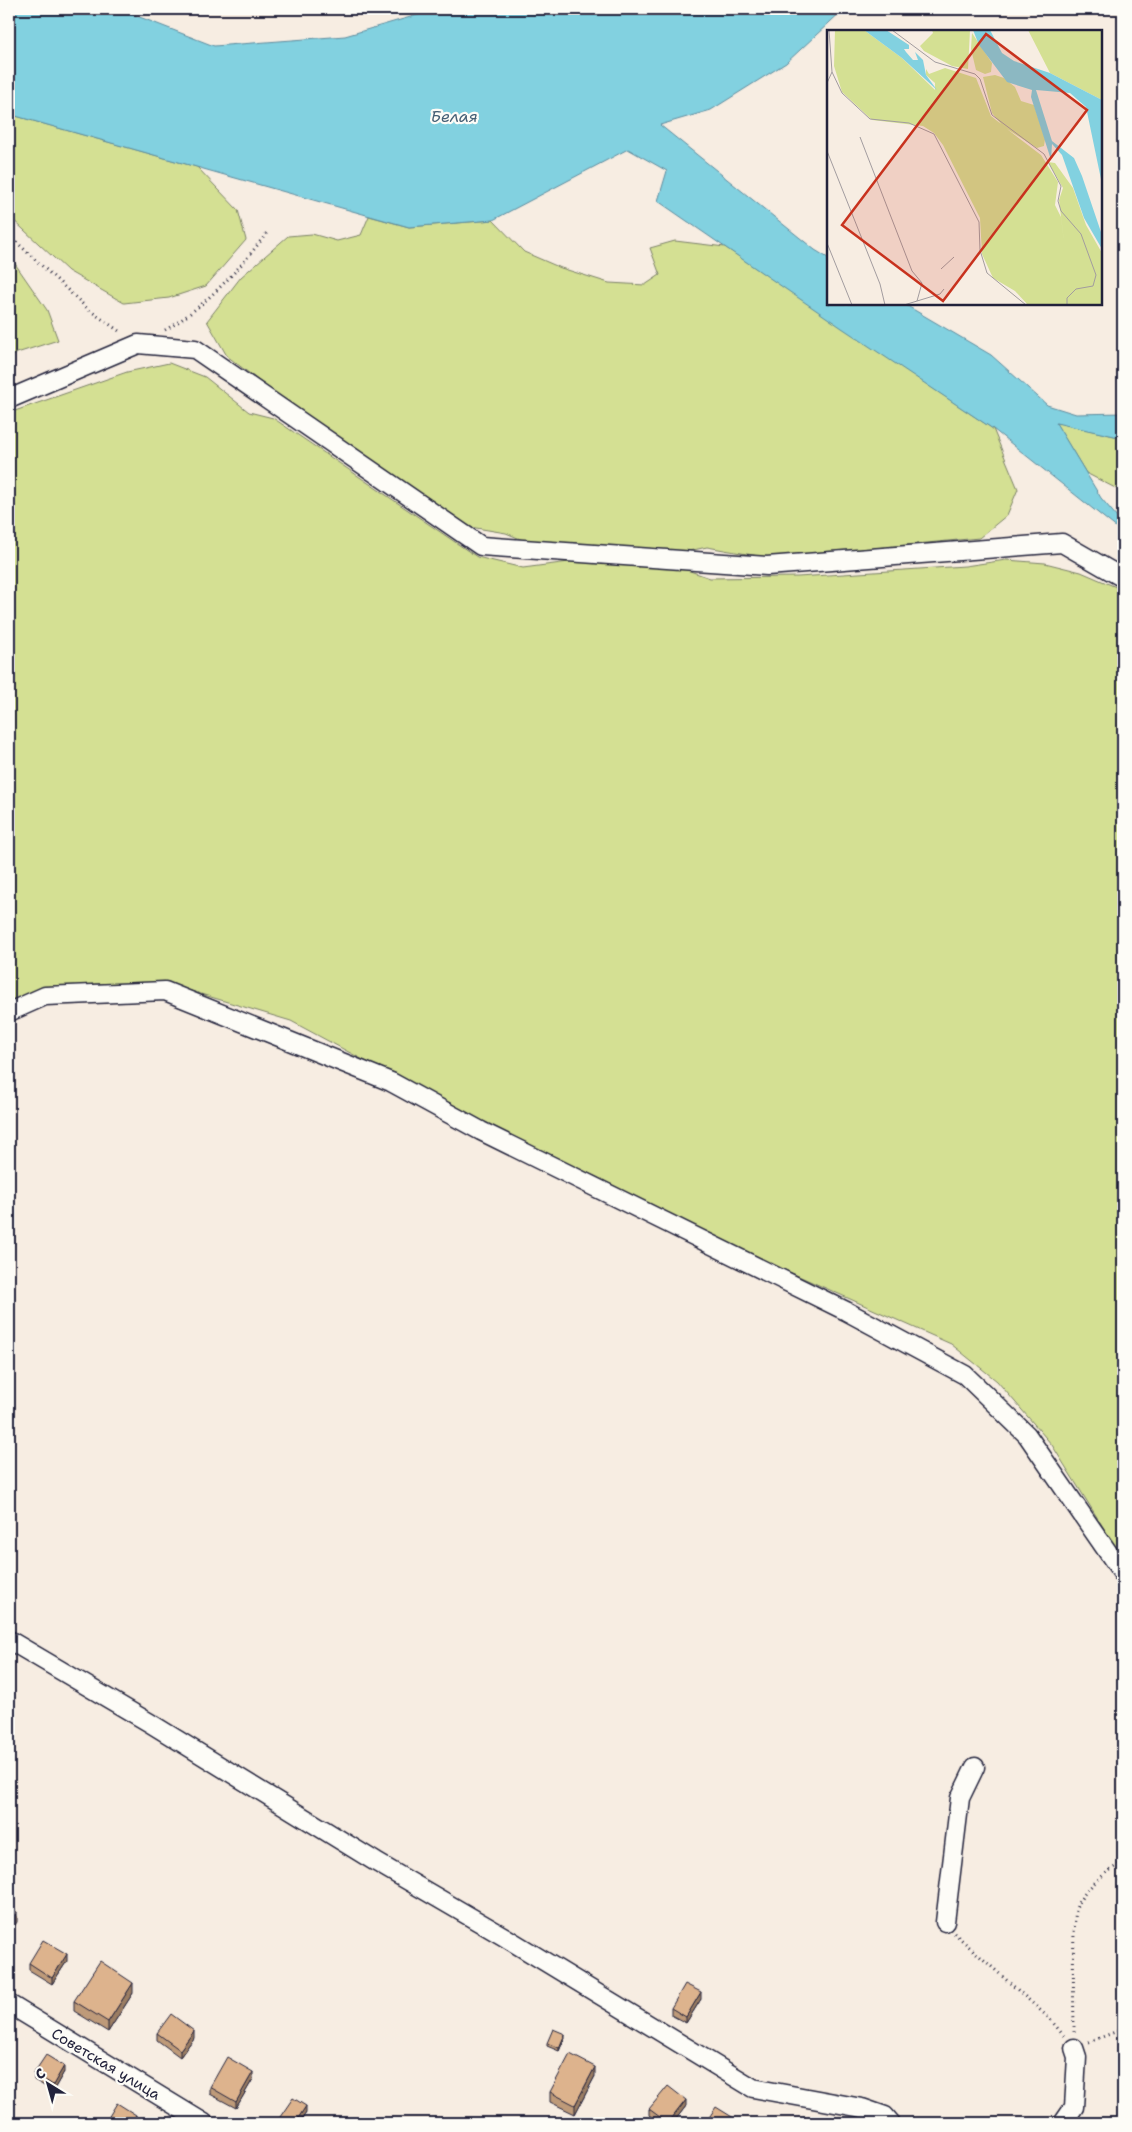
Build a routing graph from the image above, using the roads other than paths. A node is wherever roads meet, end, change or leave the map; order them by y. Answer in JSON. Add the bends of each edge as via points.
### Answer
{"nodes":[{"id":1,"x":9,"y":399,"type":"edge"},
{"id":2,"x":1123,"y":578,"type":"edge"},
{"id":3,"x":9,"y":1012,"type":"edge"},
{"id":4,"x":1123,"y":1574,"type":"edge"},
{"id":5,"x":9,"y":1640,"type":"edge"},
{"id":6,"x":975,"y":1767,"type":"dead end"},
{"id":7,"x":945,"y":1922,"type":"road end"},
{"id":8,"x":9,"y":2004,"type":"edge"},
{"id":9,"x":1074,"y":2048,"type":"road end"},
{"id":10,"x":204,"y":2123,"type":"edge"},
{"id":11,"x":891,"y":2123,"type":"edge"},
{"id":12,"x":1063,"y":2123,"type":"edge"}],
"edges":[{"from":1,"to":2,"type":"street","via":[[138,344],[195,349],[481,546],[767,566],[1062,543]]},
{"from":3,"to":4,"type":"street","via":[[45,996],[165,991],[391,1082],[498,1140],[846,1311],[965,1375],[1027,1435]]},
{"from":5,"to":11,"type":"street","via":[[753,2088],[862,2108],[885,2116]]},
{"from":6,"to":7,"type":"street","via":[[960,1798]]},
{"from":8,"to":10,"type":"street","name":"Советская улица"},
{"from":9,"to":12,"type":"street","via":[[1077,2057],[1074,2107]]}]}
